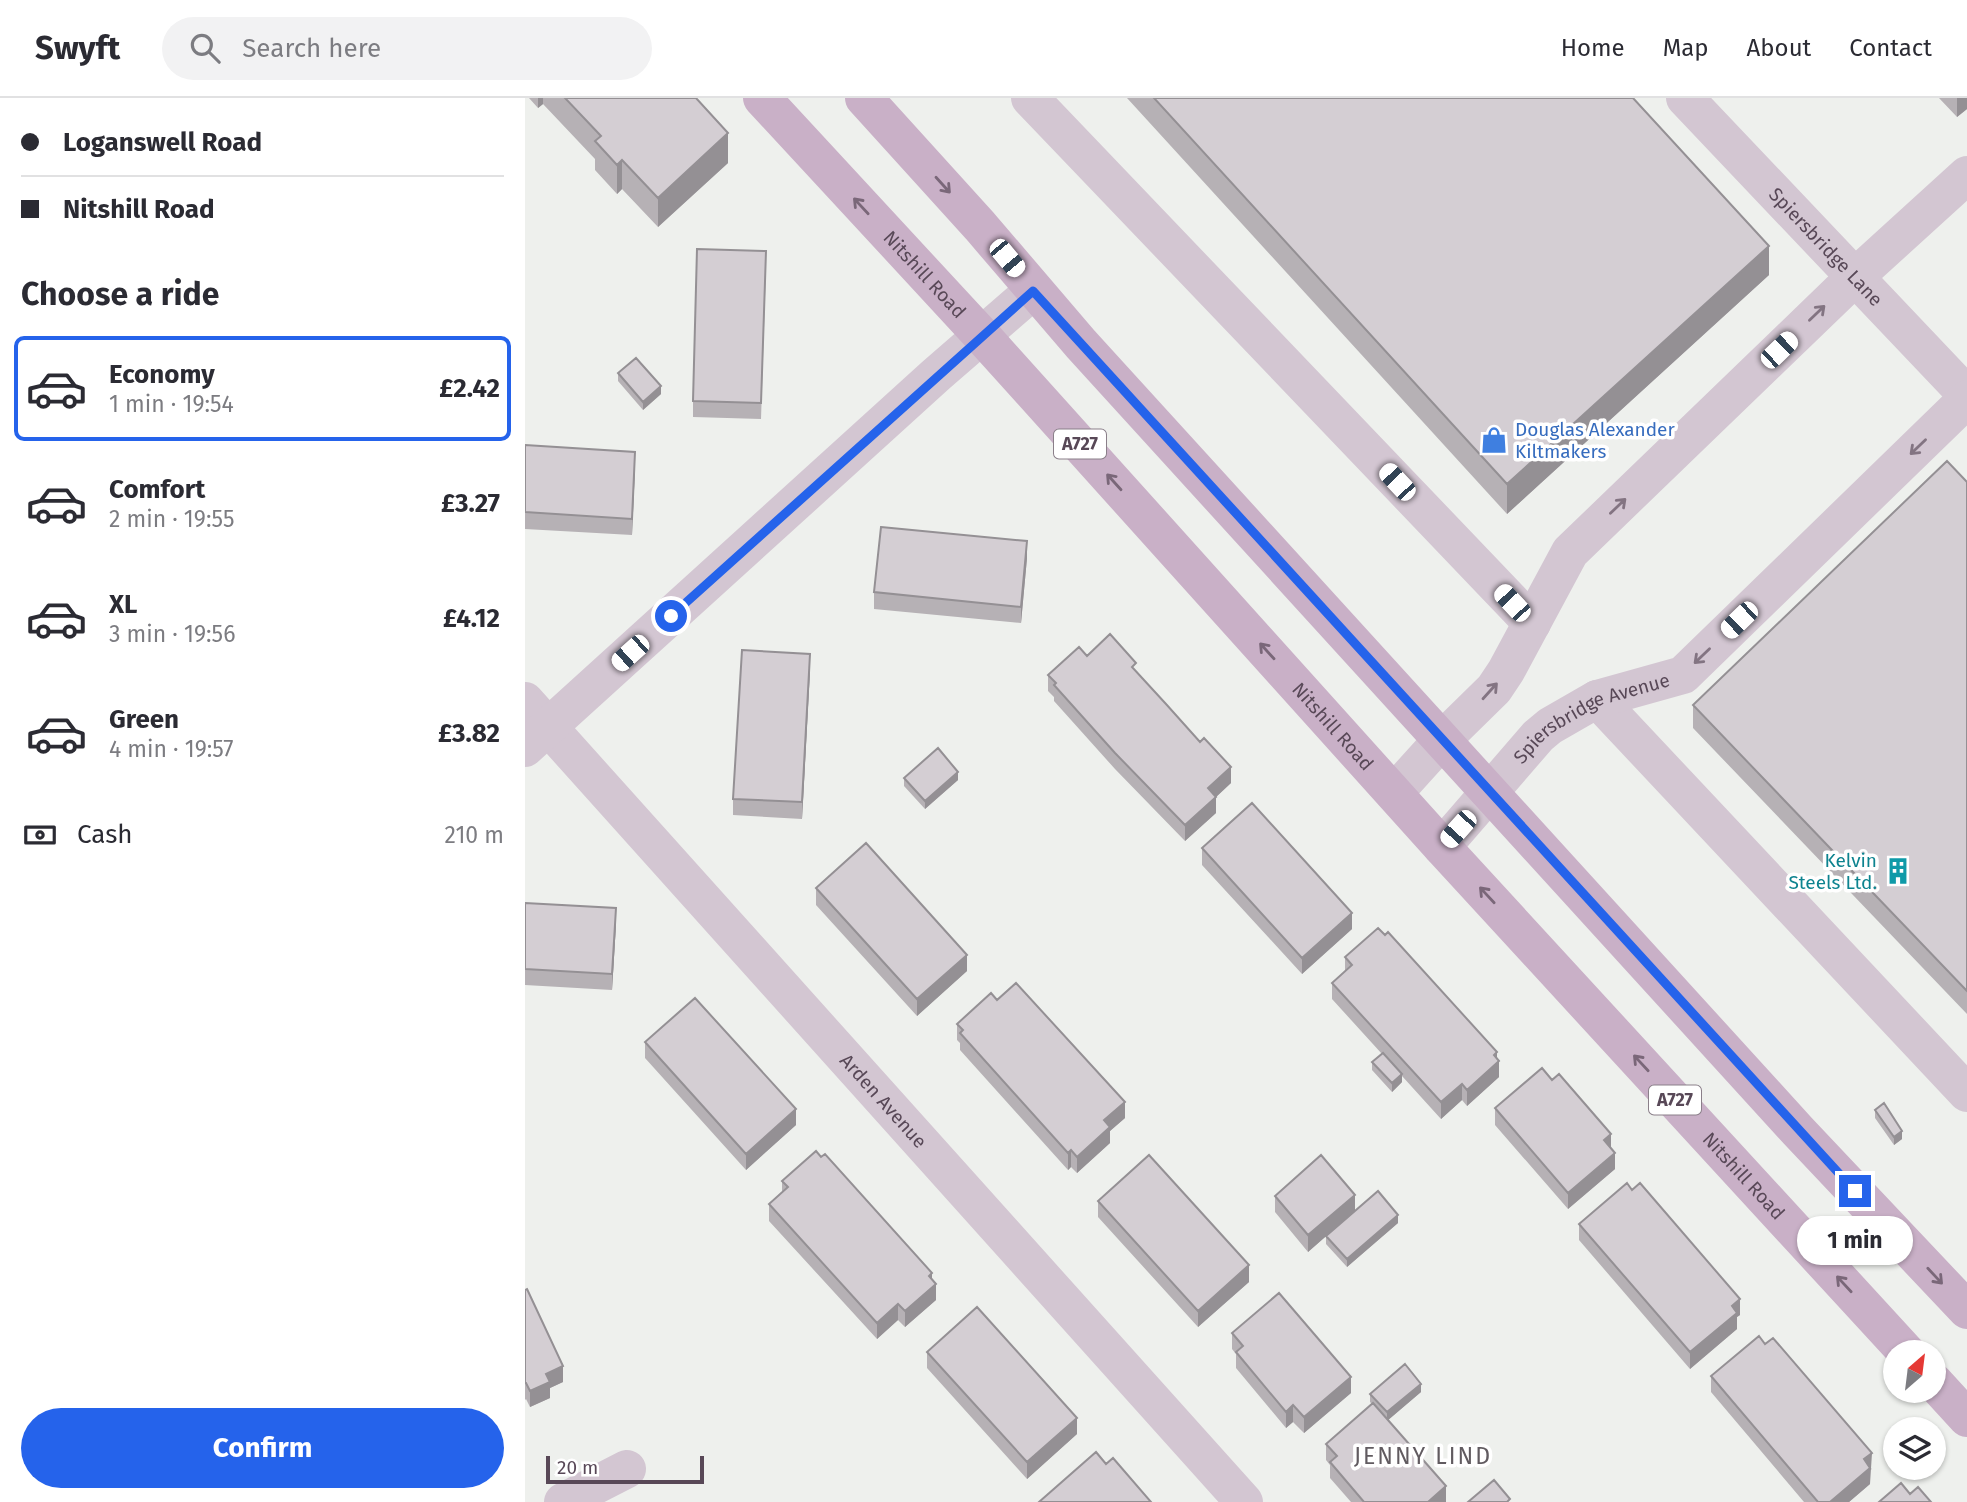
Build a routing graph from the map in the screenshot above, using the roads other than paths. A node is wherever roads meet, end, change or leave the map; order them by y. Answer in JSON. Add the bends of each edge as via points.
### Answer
{"nodes":[{"id":1,"x":762,"y":98,"type":"edge"},
{"id":2,"x":864,"y":98,"type":"edge"},
{"id":3,"x":1030,"y":98,"type":"edge"},
{"id":4,"x":1685,"y":98,"type":"edge"},
{"id":5,"x":1967,"y":175,"type":"edge"},
{"id":6,"x":1855,"y":276,"type":"junction"},
{"id":7,"x":1033,"y":291,"type":"junction"},
{"id":8,"x":983,"y":337,"type":"junction"},
{"id":9,"x":1967,"y":397,"type":"edge"},
{"id":10,"x":1532,"y":623,"type":"junction"},
{"id":11,"x":1597,"y":699,"type":"junction"},
{"id":12,"x":533,"y":725,"type":"edge"},
{"id":13,"x":1442,"y":740,"type":"junction"},
{"id":14,"x":1394,"y":793,"type":"junction"},
{"id":15,"x":1490,"y":793,"type":"junction"},
{"id":16,"x":1442,"y":847,"type":"junction"},
{"id":17,"x":1967,"y":1093,"type":"edge"},
{"id":18,"x":1967,"y":1310,"type":"edge"},
{"id":19,"x":1895,"y":1340,"type":"edge"},
{"id":20,"x":1946,"y":1395,"type":"edge"},
{"id":21,"x":1967,"y":1418,"type":"edge"},
{"id":22,"x":627,"y":1469,"type":"dead end"},
{"id":23,"x":563,"y":1502,"type":"edge"},
{"id":24,"x":1244,"y":1502,"type":"edge"}],
"edges":[{"from":8,"to":1,"type":"main road","name":"Nitshill Road","number":"A727","one_way":true},
{"from":2,"to":7,"type":"main road","one_way":true},
{"from":3,"to":10,"type":"street"},
{"from":4,"to":6,"type":"street","name":"Spiersbridge Lane"},
{"from":5,"to":6,"type":"street"},
{"from":6,"to":9,"type":"street","name":"Spiersbridge Lane"},
{"from":10,"to":6,"type":"street","one_way":true,"via":[[1570,552]]},
{"from":7,"to":8,"type":"street"},
{"from":7,"to":13,"type":"main road"},
{"from":8,"to":12,"type":"street"},
{"from":14,"to":8,"type":"main road","name":"Nitshill Road","number":"A727","one_way":true},
{"from":9,"to":11,"type":"street","name":"Spiersbridge Avenue","one_way":true,"via":[[1683,675]]},
{"from":13,"to":10,"type":"street","one_way":true,"via":[[1493,689]]},
{"from":11,"to":15,"type":"street","name":"Spiersbridge Avenue","via":[[1538,736]]},
{"from":11,"to":17,"type":"street"},
{"from":12,"to":24,"type":"street","name":"Arden Avenue"},
{"from":13,"to":14,"type":"street"},
{"from":13,"to":15,"type":"main road"},
{"from":14,"to":16,"type":"main road","name":"Nitshill Road","number":"A727"},
{"from":15,"to":16,"type":"street","name":"Spiersbridge Avenue"},
{"from":15,"to":18,"type":"main road","one_way":true},
{"from":19,"to":16,"type":"main road","name":"Nitshill Road","number":"A727","one_way":true},
{"from":20,"to":21,"type":"main road"},
{"from":22,"to":23,"type":"street"}]}
